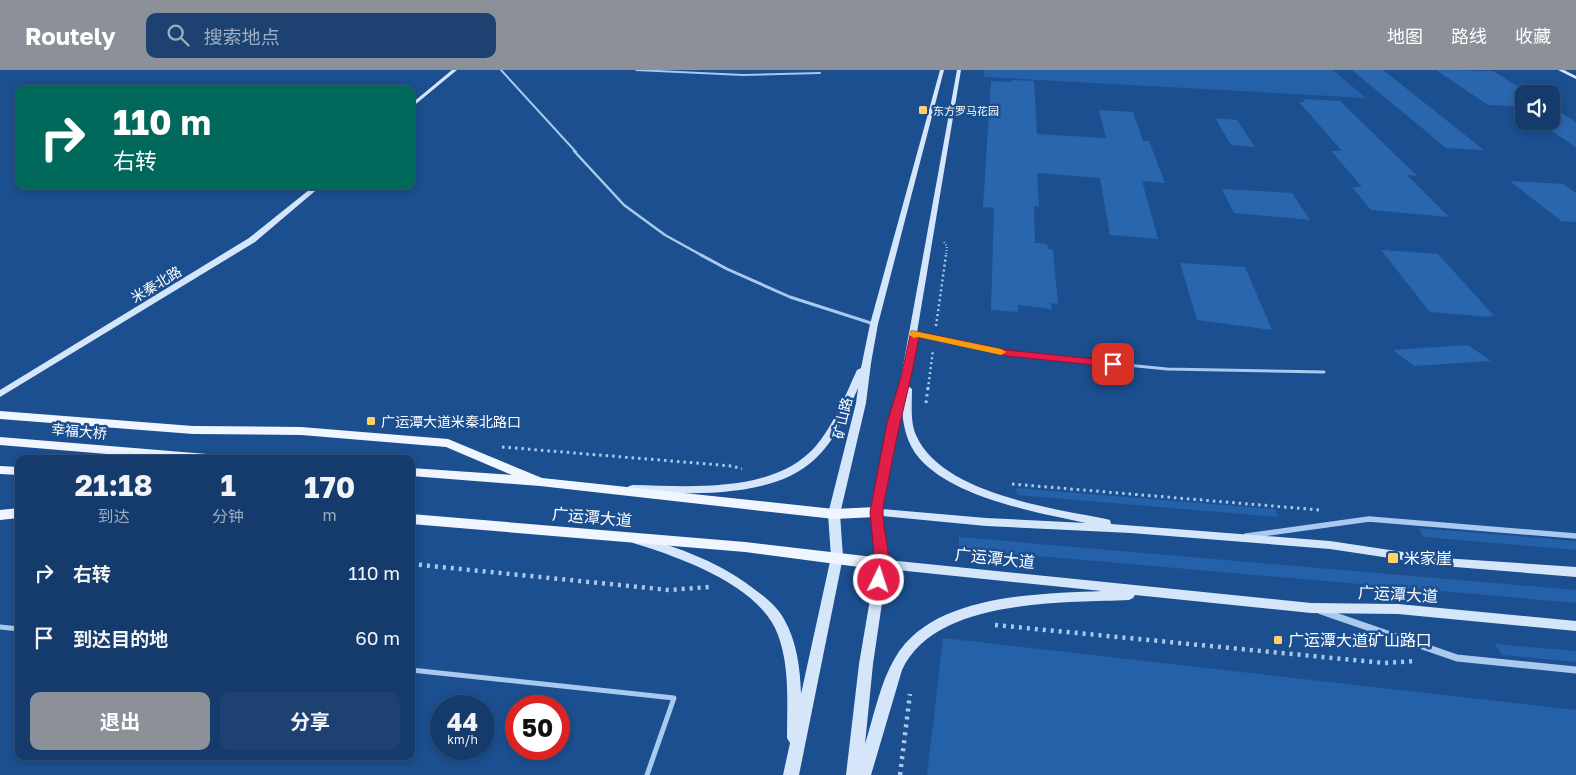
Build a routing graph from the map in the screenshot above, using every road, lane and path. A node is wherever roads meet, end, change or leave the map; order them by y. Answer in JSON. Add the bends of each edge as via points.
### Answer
{"nodes":[{"id":1,"x":455,"y":70,"type":"edge"},
{"id":2,"x":501,"y":70,"type":"edge"},
{"id":3,"x":636,"y":70,"type":"edge"},
{"id":4,"x":942,"y":70,"type":"edge"},
{"id":5,"x":958,"y":70,"type":"edge"},
{"id":6,"x":1560,"y":70,"type":"edge"},
{"id":7,"x":820,"y":73,"type":"dead end"},
{"id":8,"x":1576,"y":78,"type":"edge"},
{"id":9,"x":415,"y":104,"type":"edge"},
{"id":10,"x":313,"y":190,"type":"edge"},
{"id":11,"x":933,"y":222,"type":"junction"},
{"id":12,"x":874,"y":324,"type":"junction"},
{"id":13,"x":914,"y":334,"type":"junction"},
{"id":14,"x":934,"y":338,"type":"junction"},
{"id":15,"x":866,"y":363,"type":"junction"},
{"id":16,"x":1324,"y":372,"type":"dead end"},
{"id":17,"x":906,"y":377,"type":"junction"},
{"id":18,"x":0,"y":394,"type":"edge"},
{"id":19,"x":926,"y":404,"type":"dead end"},
{"id":20,"x":0,"y":415,"type":"edge"},
{"id":21,"x":0,"y":441,"type":"edge"},
{"id":22,"x":497,"y":447,"type":"dead end"},
{"id":23,"x":169,"y":455,"type":"edge"},
{"id":24,"x":0,"y":470,"type":"edge"},
{"id":25,"x":15,"y":471,"type":"edge"},
{"id":26,"x":415,"y":472,"type":"edge"},
{"id":27,"x":771,"y":478,"type":"junction"},
{"id":28,"x":540,"y":482,"type":"junction"},
{"id":29,"x":1004,"y":484,"type":"dead end"},
{"id":30,"x":611,"y":490,"type":"junction"},
{"id":31,"x":1325,"y":510,"type":"dead end"},
{"id":32,"x":876,"y":512,"type":"junction"},
{"id":33,"x":15,"y":513,"type":"edge"},
{"id":34,"x":834,"y":514,"type":"junction"},
{"id":35,"x":0,"y":515,"type":"edge"},
{"id":36,"x":415,"y":520,"type":"edge"},
{"id":37,"x":1131,"y":529,"type":"junction"},
{"id":38,"x":1576,"y":536,"type":"edge"},
{"id":39,"x":626,"y":537,"type":"junction"},
{"id":40,"x":1236,"y":537,"type":"junction"},
{"id":41,"x":837,"y":557,"type":"junction"},
{"id":42,"x":415,"y":564,"type":"edge"},
{"id":43,"x":882,"y":564,"type":"junction"},
{"id":44,"x":1576,"y":572,"type":"edge"},
{"id":45,"x":742,"y":585,"type":"junction"},
{"id":46,"x":1162,"y":594,"type":"junction"},
{"id":47,"x":1311,"y":608,"type":"junction"},
{"id":48,"x":987,"y":625,"type":"dead end"},
{"id":49,"x":1576,"y":626,"type":"edge"},
{"id":50,"x":0,"y":627,"type":"edge"},
{"id":51,"x":15,"y":629,"type":"edge"},
{"id":52,"x":1421,"y":661,"type":"dead end"},
{"id":53,"x":415,"y":670,"type":"edge"},
{"id":54,"x":1576,"y":670,"type":"edge"},
{"id":55,"x":911,"y":689,"type":"dead end"},
{"id":56,"x":794,"y":759,"type":"junction"},
{"id":57,"x":647,"y":775,"type":"edge"},
{"id":58,"x":791,"y":775,"type":"edge"},
{"id":59,"x":854,"y":775,"type":"edge"},
{"id":60,"x":864,"y":775,"type":"edge"},
{"id":61,"x":900,"y":775,"type":"edge"}],
"edges":[{"from":1,"to":9,"type":"main road"},
{"from":2,"to":12,"type":"lane","via":[[624,205],[666,235],[727,269],[790,296]]},
{"from":3,"to":7,"type":"lane","via":[[743,75]]},
{"from":4,"to":12,"type":"main road","name":"矿山路"},
{"from":5,"to":11,"type":"main road"},
{"from":6,"to":8,"type":"main road"},
{"from":10,"to":18,"type":"main road","name":"米秦北路","via":[[252,240]]},
{"from":11,"to":13,"type":"main road"},
{"from":11,"to":14,"type":"path","via":[[947,246]]},
{"from":12,"to":15,"type":"main road","name":"矿山路"},
{"from":13,"to":14,"type":"lane"},
{"from":13,"to":17,"type":"main road"},
{"from":14,"to":16,"type":"lane","via":[[1007,353],[1167,369]]},
{"from":14,"to":19,"type":"path"},
{"from":15,"to":27,"type":"main road","via":[[820,448],[797,468]]},
{"from":15,"to":34,"type":"main road","name":"矿山路","via":[[861,403]]},
{"from":17,"to":32,"type":"main road","via":[[893,423]]},
{"from":17,"to":37,"type":"main road","via":[[911,434],[920,451],[944,474],[991,496]]},
{"from":20,"to":28,"type":"main road","via":[[193,430],[301,431],[448,443]]},
{"from":21,"to":23,"type":"main road","name":"幸福大桥"},
{"from":22,"to":27,"type":"path","via":[[732,466]]},
{"from":24,"to":25,"type":"main road"},
{"from":26,"to":28,"type":"main road","name":"广运潭大道"},
{"from":27,"to":30,"type":"main road","via":[[737,486]]},
{"from":28,"to":30,"type":"main road","name":"广运潭大道"},
{"from":29,"to":31,"type":"path"},
{"from":30,"to":34,"type":"main road","name":"广运潭大道"},
{"from":32,"to":34,"type":"main road","name":"广运潭大道"},
{"from":32,"to":37,"type":"main road","name":"广运潭大道","via":[[986,522]]},
{"from":32,"to":43,"type":"main road"},
{"from":33,"to":35,"type":"main road"},
{"from":34,"to":41,"type":"main road","name":"矿山路"},
{"from":36,"to":39,"type":"main road","name":"广运潭大道"},
{"from":37,"to":40,"type":"main road","name":"广运潭大道"},
{"from":38,"to":40,"type":"street","via":[[1369,519]]},
{"from":39,"to":41,"type":"main road","name":"广运潭大道"},
{"from":39,"to":45,"type":"main road","via":[[689,556],[715,567]]},
{"from":40,"to":44,"type":"main road","name":"广运潭大道","via":[[1330,545],[1443,562]]},
{"from":41,"to":43,"type":"main road","name":"广运潭大道"},
{"from":41,"to":56,"type":"main road","name":"矿山路"},
{"from":42,"to":45,"type":"path","via":[[669,590]]},
{"from":43,"to":46,"type":"main road","name":"广运潭大道"},
{"from":43,"to":59,"type":"main road","via":[[866,664]]},
{"from":45,"to":56,"type":"main road","via":[[768,607],[779,621],[786,641],[794,704]]},
{"from":46,"to":47,"type":"main road","name":"广运潭大道"},
{"from":46,"to":60,"type":"main road","via":[[1044,600],[984,608],[966,612],[929,629],[909,648],[896,668]]},
{"from":47,"to":49,"type":"main road","name":"广运潭大道","via":[[1398,609]]},
{"from":47,"to":54,"type":"street","via":[[1458,658]]},
{"from":48,"to":52,"type":"path","via":[[1384,663]]},
{"from":50,"to":51,"type":"lane"},
{"from":53,"to":57,"type":"lane","via":[[674,698]]},
{"from":55,"to":61,"type":"path"},
{"from":56,"to":58,"type":"main road","name":"矿山路"}]}
